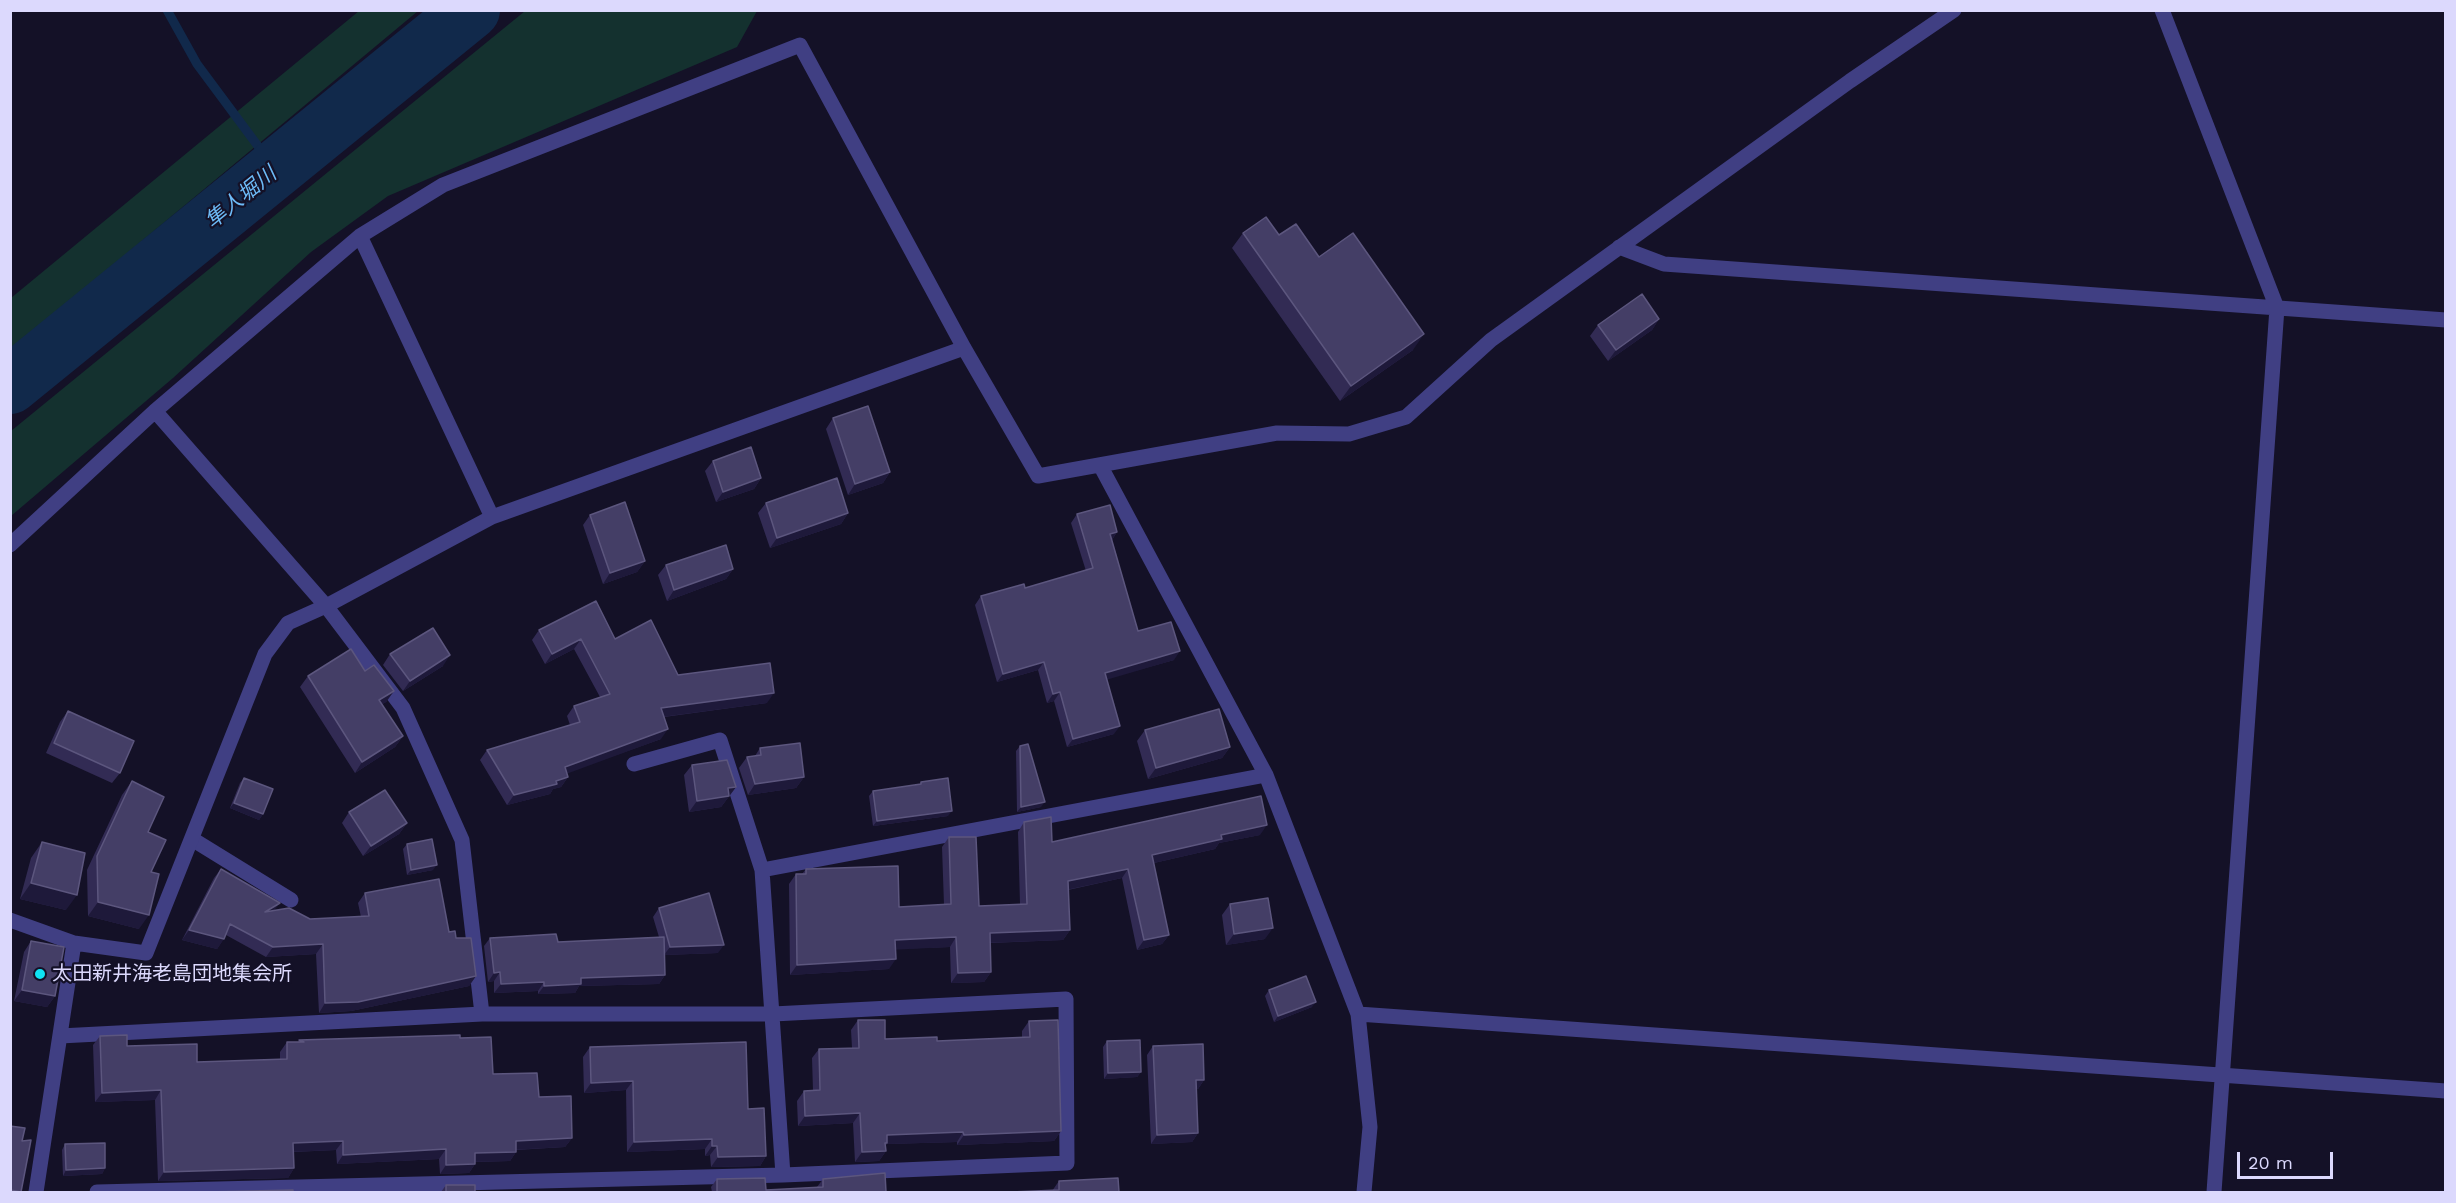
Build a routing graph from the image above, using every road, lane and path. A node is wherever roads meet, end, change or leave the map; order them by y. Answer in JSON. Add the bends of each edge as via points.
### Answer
{"nodes":[{"id":1,"x":1954,"y":10,"type":"edge"},
{"id":2,"x":2162,"y":10,"type":"edge"},
{"id":3,"x":360,"y":236,"type":"junction"},
{"id":4,"x":1619,"y":247,"type":"junction"},
{"id":5,"x":2277,"y":308,"type":"junction"},
{"id":6,"x":2445,"y":320,"type":"edge"},
{"id":7,"x":964,"y":348,"type":"junction"},
{"id":8,"x":155,"y":411,"type":"junction"},
{"id":9,"x":1100,"y":465,"type":"junction"},
{"id":10,"x":492,"y":517,"type":"junction"},
{"id":11,"x":10,"y":545,"type":"edge"},
{"id":12,"x":326,"y":606,"type":"junction"},
{"id":13,"x":634,"y":764,"type":"dead end"},
{"id":14,"x":1266,"y":776,"type":"junction"},
{"id":15,"x":192,"y":839,"type":"junction"},
{"id":16,"x":762,"y":870,"type":"junction"},
{"id":17,"x":291,"y":900,"type":"dead end"},
{"id":18,"x":10,"y":920,"type":"edge"},
{"id":19,"x":74,"y":943,"type":"junction"},
{"id":20,"x":482,"y":1014,"type":"junction"},
{"id":21,"x":773,"y":1014,"type":"junction"},
{"id":22,"x":1358,"y":1014,"type":"junction"},
{"id":23,"x":60,"y":1036,"type":"junction"},
{"id":24,"x":2224,"y":1076,"type":"junction"},
{"id":25,"x":2445,"y":1091,"type":"edge"},
{"id":26,"x":783,"y":1175,"type":"junction"},
{"id":27,"x":36,"y":1192,"type":"edge"},
{"id":28,"x":98,"y":1192,"type":"edge"},
{"id":29,"x":1364,"y":1192,"type":"edge"},
{"id":30,"x":2214,"y":1192,"type":"edge"}],
"edges":[{"from":1,"to":4,"type":"street"},
{"from":2,"to":5,"type":"street"},
{"from":3,"to":7,"type":"street","via":[[443,185],[800,45]]},
{"from":3,"to":8,"type":"street"},
{"from":3,"to":10,"type":"street"},
{"from":4,"to":5,"type":"street","via":[[1664,264]]},
{"from":4,"to":9,"type":"street","via":[[1491,340],[1406,417],[1349,434],[1276,433]]},
{"from":5,"to":6,"type":"street"},
{"from":5,"to":24,"type":"street"},
{"from":7,"to":9,"type":"street","via":[[1038,476]]},
{"from":7,"to":10,"type":"street"},
{"from":8,"to":11,"type":"street"},
{"from":8,"to":12,"type":"street"},
{"from":9,"to":14,"type":"street"},
{"from":10,"to":12,"type":"street"},
{"from":12,"to":15,"type":"street","via":[[288,623],[265,654]]},
{"from":12,"to":20,"type":"street","via":[[403,708],[462,840]]},
{"from":13,"to":16,"type":"street","via":[[720,740]]},
{"from":14,"to":16,"type":"street"},
{"from":14,"to":22,"type":"street"},
{"from":15,"to":17,"type":"street"},
{"from":15,"to":19,"type":"street","via":[[146,953]]},
{"from":16,"to":21,"type":"street"},
{"from":18,"to":19,"type":"street"},
{"from":19,"to":23,"type":"street"},
{"from":20,"to":21,"type":"street"},
{"from":20,"to":23,"type":"street"},
{"from":21,"to":26,"type":"street"},
{"from":21,"to":26,"type":"street","via":[[1066,999],[1067,1163]]},
{"from":22,"to":24,"type":"street"},
{"from":22,"to":29,"type":"street","via":[[1370,1126]]},
{"from":23,"to":27,"type":"street"},
{"from":24,"to":25,"type":"street"},
{"from":24,"to":30,"type":"street"},
{"from":26,"to":28,"type":"street"}]}
